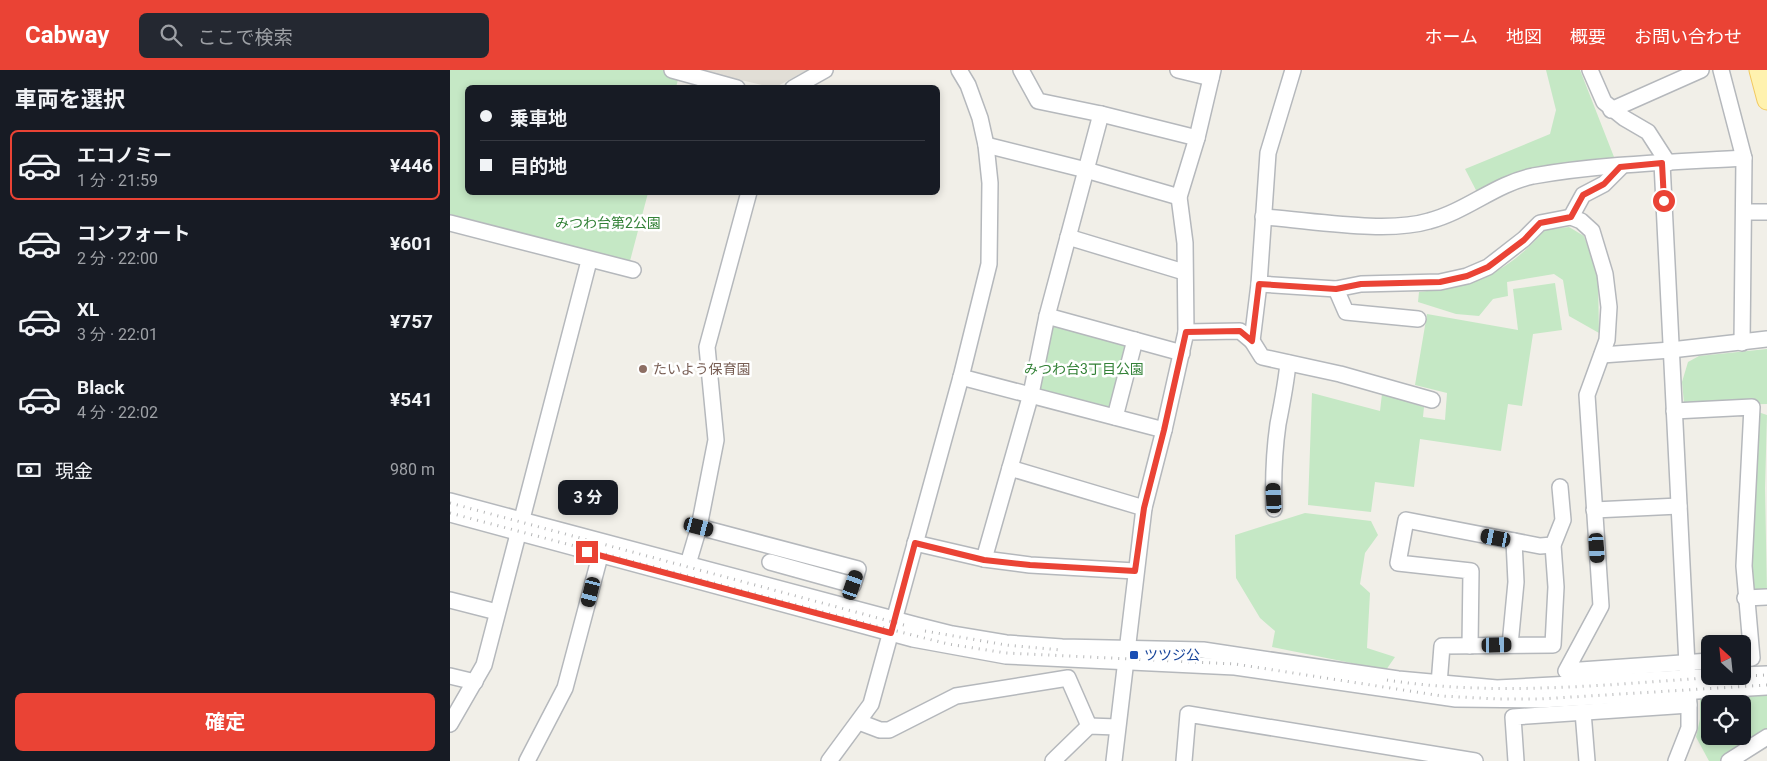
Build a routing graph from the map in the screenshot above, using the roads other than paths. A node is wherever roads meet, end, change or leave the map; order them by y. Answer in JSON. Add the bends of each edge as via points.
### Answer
{"nodes":[{"id":1,"x":672,"y":70,"type":"edge"},
{"id":2,"x":825,"y":70,"type":"edge"},
{"id":3,"x":959,"y":70,"type":"edge"},
{"id":4,"x":1178,"y":70,"type":"edge"},
{"id":5,"x":1293,"y":70,"type":"edge"},
{"id":6,"x":1590,"y":70,"type":"edge"},
{"id":7,"x":1701,"y":70,"type":"edge"},
{"id":8,"x":1721,"y":70,"type":"edge"},
{"id":9,"x":1759,"y":70,"type":"edge"},
{"id":10,"x":1024,"y":71,"type":"edge"},
{"id":11,"x":1212,"y":74,"type":"edge"},
{"id":12,"x":725,"y":85,"type":"edge"},
{"id":13,"x":798,"y":85,"type":"edge"},
{"id":14,"x":1767,"y":100,"type":"edge"},
{"id":15,"x":1612,"y":110,"type":"junction"},
{"id":16,"x":1101,"y":114,"type":"junction"},
{"id":17,"x":1197,"y":138,"type":"junction"},
{"id":18,"x":986,"y":145,"type":"junction"},
{"id":19,"x":1744,"y":158,"type":"junction"},
{"id":20,"x":1665,"y":163,"type":"junction"},
{"id":21,"x":1620,"y":167,"type":"junction"},
{"id":22,"x":1086,"y":170,"type":"junction"},
{"id":23,"x":747,"y":195,"type":"edge"},
{"id":24,"x":1178,"y":196,"type":"junction"},
{"id":25,"x":1744,"y":212,"type":"junction"},
{"id":26,"x":1767,"y":212,"type":"edge"},
{"id":27,"x":1264,"y":217,"type":"junction"},
{"id":28,"x":1571,"y":217,"type":"junction"},
{"id":29,"x":450,"y":223,"type":"edge"},
{"id":30,"x":1068,"y":237,"type":"junction"},
{"id":31,"x":589,"y":261,"type":"junction"},
{"id":32,"x":634,"y":270,"type":"dead end"},
{"id":33,"x":1184,"y":272,"type":"junction"},
{"id":34,"x":1259,"y":284,"type":"junction"},
{"id":35,"x":1336,"y":289,"type":"junction"},
{"id":36,"x":1047,"y":316,"type":"junction"},
{"id":37,"x":1418,"y":319,"type":"dead end"},
{"id":38,"x":1186,"y":332,"type":"junction"},
{"id":39,"x":1767,"y":339,"type":"edge"},
{"id":40,"x":1135,"y":340,"type":"junction"},
{"id":41,"x":1252,"y":341,"type":"junction"},
{"id":42,"x":1742,"y":342,"type":"junction"},
{"id":43,"x":1672,"y":350,"type":"junction"},
{"id":44,"x":1182,"y":353,"type":"junction"},
{"id":45,"x":1602,"y":355,"type":"junction"},
{"id":46,"x":1288,"y":363,"type":"junction"},
{"id":47,"x":961,"y":377,"type":"junction"},
{"id":48,"x":1031,"y":394,"type":"junction"},
{"id":49,"x":1432,"y":400,"type":"dead end"},
{"id":50,"x":1674,"y":411,"type":"junction"},
{"id":51,"x":1115,"y":417,"type":"junction"},
{"id":52,"x":1164,"y":430,"type":"junction"},
{"id":53,"x":1010,"y":468,"type":"junction"},
{"id":54,"x":1560,"y":486,"type":"dead end"},
{"id":55,"x":450,"y":501,"type":"edge"},
{"id":56,"x":1679,"y":506,"type":"junction"},
{"id":57,"x":1144,"y":508,"type":"junction"},
{"id":58,"x":1274,"y":509,"type":"dead end"},
{"id":59,"x":1594,"y":510,"type":"junction"},
{"id":60,"x":450,"y":514,"type":"edge"},
{"id":61,"x":520,"y":527,"type":"junction"},
{"id":62,"x":699,"y":527,"type":"junction"},
{"id":63,"x":1514,"y":541,"type":"junction"},
{"id":64,"x":915,"y":543,"type":"junction"},
{"id":65,"x":1553,"y":545,"type":"junction"},
{"id":66,"x":600,"y":556,"type":"junction"},
{"id":67,"x":984,"y":560,"type":"junction"},
{"id":68,"x":770,"y":562,"type":"dead end"},
{"id":69,"x":688,"y":564,"type":"junction"},
{"id":70,"x":1135,"y":571,"type":"junction"},
{"id":71,"x":1767,"y":597,"type":"edge"},
{"id":72,"x":1745,"y":598,"type":"junction"},
{"id":73,"x":450,"y":600,"type":"edge"},
{"id":74,"x":497,"y":612,"type":"junction"},
{"id":75,"x":893,"y":626,"type":"junction"},
{"id":76,"x":1749,"y":635,"type":"edge"},
{"id":77,"x":1510,"y":645,"type":"junction"},
{"id":78,"x":1470,"y":646,"type":"junction"},
{"id":79,"x":1125,"y":654,"type":"junction"},
{"id":80,"x":1701,"y":661,"type":"edge"},
{"id":81,"x":1687,"y":662,"type":"junction"},
{"id":82,"x":1767,"y":674,"type":"edge"},
{"id":83,"x":1751,"y":675,"type":"edge"},
{"id":84,"x":450,"y":676,"type":"edge"},
{"id":85,"x":475,"y":682,"type":"junction"},
{"id":86,"x":1439,"y":684,"type":"junction"},
{"id":87,"x":1701,"y":685,"type":"edge"},
{"id":88,"x":1767,"y":687,"type":"edge"},
{"id":89,"x":1689,"y":691,"type":"junction"},
{"id":90,"x":1583,"y":712,"type":"junction"},
{"id":91,"x":859,"y":722,"type":"junction"},
{"id":92,"x":450,"y":724,"type":"edge"},
{"id":93,"x":1089,"y":726,"type":"junction"},
{"id":94,"x":1117,"y":727,"type":"junction"},
{"id":95,"x":1767,"y":737,"type":"edge"},
{"id":96,"x":527,"y":761,"type":"edge"},
{"id":97,"x":829,"y":761,"type":"edge"},
{"id":98,"x":1053,"y":761,"type":"edge"},
{"id":99,"x":1114,"y":761,"type":"edge"},
{"id":100,"x":1184,"y":761,"type":"edge"},
{"id":101,"x":1475,"y":761,"type":"edge"},
{"id":102,"x":1516,"y":761,"type":"edge"},
{"id":103,"x":1587,"y":761,"type":"edge"},
{"id":104,"x":1676,"y":761,"type":"edge"},
{"id":105,"x":1729,"y":761,"type":"edge"}],
"edges":[{"from":1,"to":12,"type":"street"},
{"from":2,"to":13,"type":"street"},
{"from":3,"to":18,"type":"street","via":[[980,118]]},
{"from":4,"to":11,"type":"street"},
{"from":5,"to":27,"type":"street","via":[[1268,153]]},
{"from":6,"to":15,"type":"street","via":[[1604,102]]},
{"from":7,"to":15,"type":"street"},
{"from":8,"to":19,"type":"street"},
{"from":9,"to":14,"type":"main road"},
{"from":10,"to":16,"type":"street","via":[[1038,101]]},
{"from":11,"to":17,"type":"street"},
{"from":15,"to":20,"type":"street","via":[[1648,132]]},
{"from":16,"to":17,"type":"street"},
{"from":16,"to":22,"type":"street"},
{"from":17,"to":24,"type":"street"},
{"from":18,"to":22,"type":"street"},
{"from":18,"to":47,"type":"street","via":[[990,183],[988,264]]},
{"from":19,"to":20,"type":"street"},
{"from":19,"to":25,"type":"street"},
{"from":20,"to":21,"type":"street"},
{"from":20,"to":43,"type":"street"},
{"from":21,"to":27,"type":"street","via":[[1534,176],[1511,182],[1463,210],[1429,222],[1408,225],[1377,226]]},
{"from":21,"to":28,"type":"street","via":[[1604,184],[1583,195]]},
{"from":22,"to":24,"type":"street"},
{"from":22,"to":30,"type":"street"},
{"from":23,"to":62,"type":"street","via":[[707,347],[716,440]]},
{"from":24,"to":33,"type":"street","via":[[1185,243]]},
{"from":25,"to":26,"type":"street"},
{"from":25,"to":42,"type":"street"},
{"from":27,"to":34,"type":"street"},
{"from":28,"to":35,"type":"street","via":[[1540,223],[1505,255],[1467,276],[1440,282],[1361,284]]},
{"from":28,"to":45,"type":"street","via":[[1592,231],[1605,274],[1609,306],[1608,340]]},
{"from":29,"to":31,"type":"street"},
{"from":30,"to":33,"type":"street"},
{"from":30,"to":36,"type":"street"},
{"from":31,"to":32,"type":"street"},
{"from":31,"to":61,"type":"street"},
{"from":33,"to":38,"type":"street"},
{"from":34,"to":35,"type":"street"},
{"from":34,"to":41,"type":"street"},
{"from":35,"to":37,"type":"street","via":[[1346,312]]},
{"from":36,"to":40,"type":"street"},
{"from":36,"to":48,"type":"street"},
{"from":38,"to":41,"type":"street","via":[[1240,331]]},
{"from":38,"to":44,"type":"street"},
{"from":39,"to":42,"type":"street"},
{"from":40,"to":44,"type":"street"},
{"from":40,"to":51,"type":"street"},
{"from":41,"to":46,"type":"street","via":[[1262,357]]},
{"from":42,"to":43,"type":"street"},
{"from":43,"to":45,"type":"street"},
{"from":43,"to":50,"type":"street"},
{"from":44,"to":52,"type":"street"},
{"from":45,"to":59,"type":"street","via":[[1587,394]]},
{"from":46,"to":49,"type":"street"},
{"from":46,"to":58,"type":"street","via":[[1278,425]]},
{"from":47,"to":48,"type":"street"},
{"from":47,"to":64,"type":"street"},
{"from":48,"to":51,"type":"street"},
{"from":48,"to":53,"type":"street"},
{"from":50,"to":56,"type":"street"},
{"from":50,"to":72,"type":"street","via":[[1752,406]]},
{"from":51,"to":52,"type":"street"},
{"from":52,"to":57,"type":"street"},
{"from":53,"to":57,"type":"street"},
{"from":53,"to":67,"type":"street"},
{"from":54,"to":65,"type":"street","via":[[1563,520]]},
{"from":55,"to":61,"type":"street"},
{"from":56,"to":59,"type":"street"},
{"from":56,"to":81,"type":"street"},
{"from":57,"to":70,"type":"street"},
{"from":59,"to":81,"type":"street","via":[[1600,606],[1566,671]]},
{"from":60,"to":61,"type":"street"},
{"from":61,"to":66,"type":"street"},
{"from":61,"to":69,"type":"street"},
{"from":61,"to":74,"type":"street"},
{"from":62,"to":68,"type":"street","via":[[858,569],[853,585]]},
{"from":62,"to":69,"type":"street"},
{"from":63,"to":65,"type":"street"},
{"from":63,"to":77,"type":"street","via":[[1516,582]]},
{"from":63,"to":78,"type":"street","via":[[1406,520],[1398,563],[1471,570]]},
{"from":64,"to":67,"type":"street"},
{"from":64,"to":75,"type":"street"},
{"from":65,"to":77,"type":"street","via":[[1556,587],[1553,645]]},
{"from":66,"to":75,"type":"street"},
{"from":66,"to":96,"type":"street","via":[[565,688]]},
{"from":67,"to":70,"type":"street"},
{"from":69,"to":75,"type":"street"},
{"from":70,"to":79,"type":"street"},
{"from":71,"to":72,"type":"street"},
{"from":72,"to":76,"type":"street"},
{"from":73,"to":74,"type":"street"},
{"from":74,"to":85,"type":"street","via":[[484,665]]},
{"from":75,"to":79,"type":"street","via":[[1006,643]]},
{"from":75,"to":91,"type":"street","via":[[870,704]]},
{"from":77,"to":78,"type":"street"},
{"from":78,"to":86,"type":"street","via":[[1442,646]]},
{"from":79,"to":86,"type":"street","via":[[1203,650]]},
{"from":79,"to":89,"type":"street","via":[[1456,699],[1540,700]]},
{"from":79,"to":94,"type":"street"},
{"from":80,"to":81,"type":"street"},
{"from":81,"to":89,"type":"street"},
{"from":82,"to":83,"type":"street"},
{"from":84,"to":85,"type":"street"},
{"from":85,"to":92,"type":"street"},
{"from":86,"to":89,"type":"street"},
{"from":87,"to":89,"type":"street"},
{"from":88,"to":89,"type":"street"},
{"from":89,"to":90,"type":"street"},
{"from":89,"to":104,"type":"street","via":[[1689,728]]},
{"from":90,"to":102,"type":"street","via":[[1513,717]]},
{"from":90,"to":103,"type":"street"},
{"from":91,"to":93,"type":"street","via":[[889,730],[956,696],[1068,678]]},
{"from":91,"to":97,"type":"street"},
{"from":93,"to":94,"type":"street"},
{"from":93,"to":98,"type":"street"},
{"from":94,"to":99,"type":"street"},
{"from":95,"to":105,"type":"street"},
{"from":100,"to":101,"type":"street","via":[[1188,714]]}]}
